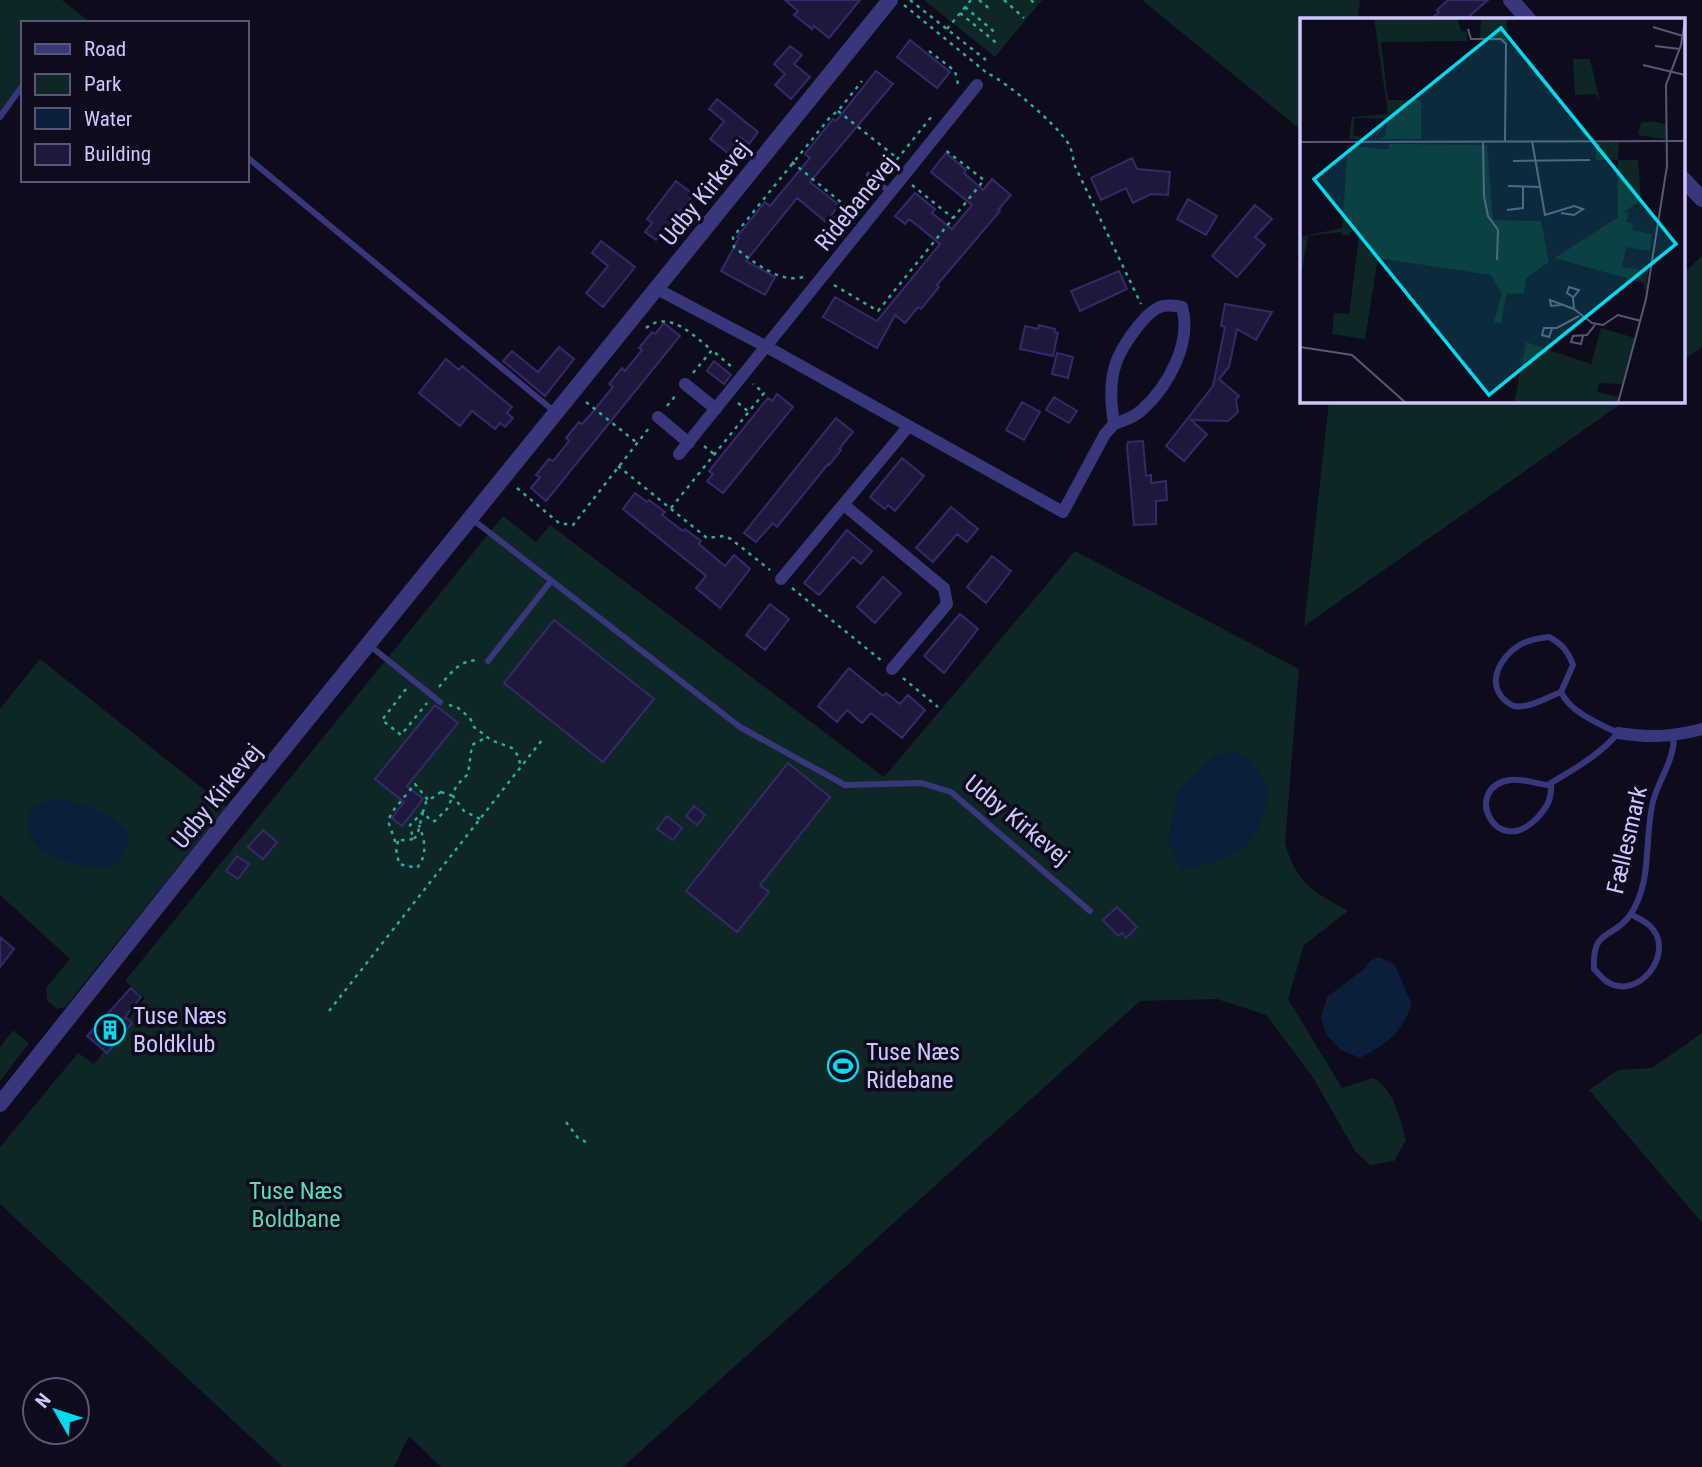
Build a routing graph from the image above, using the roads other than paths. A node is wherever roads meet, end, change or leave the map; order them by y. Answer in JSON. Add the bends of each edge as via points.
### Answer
{"nodes":[{"id":1,"x":890,"y":0,"type":"edge"},
{"id":2,"x":1511,"y":0,"type":"edge"},
{"id":3,"x":1527,"y":18,"type":"edge"},
{"id":4,"x":977,"y":85,"type":"dead end"},
{"id":5,"x":21,"y":88,"type":"edge"},
{"id":6,"x":0,"y":117,"type":"edge"},
{"id":7,"x":248,"y":158,"type":"edge"},
{"id":8,"x":869,"y":175,"type":"dead end"},
{"id":9,"x":1684,"y":180,"type":"edge"},
{"id":10,"x":891,"y":193,"type":"junction"},
{"id":11,"x":1702,"y":199,"type":"edge"},
{"id":12,"x":657,"y":289,"type":"junction"},
{"id":13,"x":767,"y":347,"type":"junction"},
{"id":14,"x":685,"y":384,"type":"dead end"},
{"id":15,"x":716,"y":409,"type":"junction"},
{"id":16,"x":556,"y":413,"type":"junction"},
{"id":17,"x":657,"y":417,"type":"dead end"},
{"id":18,"x":1114,"y":424,"type":"junction"},
{"id":19,"x":908,"y":427,"type":"junction"},
{"id":20,"x":689,"y":443,"type":"junction"},
{"id":21,"x":680,"y":454,"type":"dead end"},
{"id":22,"x":844,"y":505,"type":"junction"},
{"id":23,"x":471,"y":518,"type":"junction"},
{"id":24,"x":781,"y":579,"type":"dead end"},
{"id":25,"x":551,"y":581,"type":"junction"},
{"id":26,"x":369,"y":645,"type":"junction"},
{"id":27,"x":488,"y":661,"type":"dead end"},
{"id":28,"x":892,"y":669,"type":"dead end"},
{"id":29,"x":1561,"y":692,"type":"junction"},
{"id":30,"x":440,"y":702,"type":"road end"},
{"id":31,"x":1702,"y":729,"type":"edge"},
{"id":32,"x":1618,"y":733,"type":"junction"},
{"id":33,"x":1674,"y":736,"type":"junction"},
{"id":34,"x":1551,"y":783,"type":"junction"},
{"id":35,"x":1090,"y":911,"type":"dead end"},
{"id":36,"x":1631,"y":914,"type":"junction"},
{"id":37,"x":0,"y":1104,"type":"edge"}],
"edges":[{"from":1,"to":12,"type":"street","name":"Udby Kirkevej"},
{"from":2,"to":3,"type":"street"},
{"from":4,"to":10,"type":"street","name":"Ridebanevej"},
{"from":5,"to":6,"type":"lane"},
{"from":7,"to":16,"type":"lane"},
{"from":8,"to":10,"type":"lane"},
{"from":9,"to":11,"type":"street"},
{"from":10,"to":13,"type":"street","name":"Ridebanevej"},
{"from":12,"to":13,"type":"street"},
{"from":12,"to":16,"type":"street","name":"Udby Kirkevej"},
{"from":13,"to":15,"type":"street","name":"Ridebanevej"},
{"from":13,"to":19,"type":"street"},
{"from":14,"to":15,"type":"street"},
{"from":15,"to":20,"type":"street","name":"Ridebanevej"},
{"from":16,"to":23,"type":"street","name":"Udby Kirkevej"},
{"from":17,"to":20,"type":"street"},
{"from":18,"to":18,"type":"street","via":[[1110,398],[1116,363],[1129,339],[1160,307],[1182,307],[1186,321],[1171,371],[1142,411]]},
{"from":18,"to":19,"type":"street","via":[[1063,512]]},
{"from":19,"to":22,"type":"street"},
{"from":20,"to":21,"type":"street","name":"Ridebanevej"},
{"from":22,"to":24,"type":"street"},
{"from":22,"to":28,"type":"street","via":[[944,588],[947,604]]},
{"from":23,"to":25,"type":"lane","name":"Udby Kirkevej"},
{"from":23,"to":26,"type":"street","name":"Udby Kirkevej"},
{"from":25,"to":27,"type":"lane"},
{"from":25,"to":35,"type":"lane","name":"Udby Kirkevej","via":[[740,727],[845,785],[921,783],[951,792]]},
{"from":26,"to":30,"type":"lane"},
{"from":26,"to":37,"type":"street","name":"Udby Kirkevej"},
{"from":29,"to":29,"type":"lane","via":[[1514,706],[1497,690],[1495,678],[1504,658],[1520,644],[1549,637],[1569,653],[1573,665]]},
{"from":29,"to":32,"type":"lane","via":[[1589,719]]},
{"from":31,"to":33,"type":"street"},
{"from":32,"to":33,"type":"street"},
{"from":32,"to":34,"type":"lane"},
{"from":33,"to":36,"type":"lane","name":"Fællesmark","via":[[1674,749],[1649,819],[1646,865]]},
{"from":34,"to":34,"type":"lane","via":[[1510,780],[1496,785],[1485,804],[1487,815],[1494,825],[1516,832],[1545,809],[1552,796]]},
{"from":36,"to":36,"type":"lane","name":"Fællesmark","via":[[1602,936],[1593,952],[1594,969],[1605,981],[1619,986],[1633,985],[1656,965],[1658,944],[1652,927]]}]}
